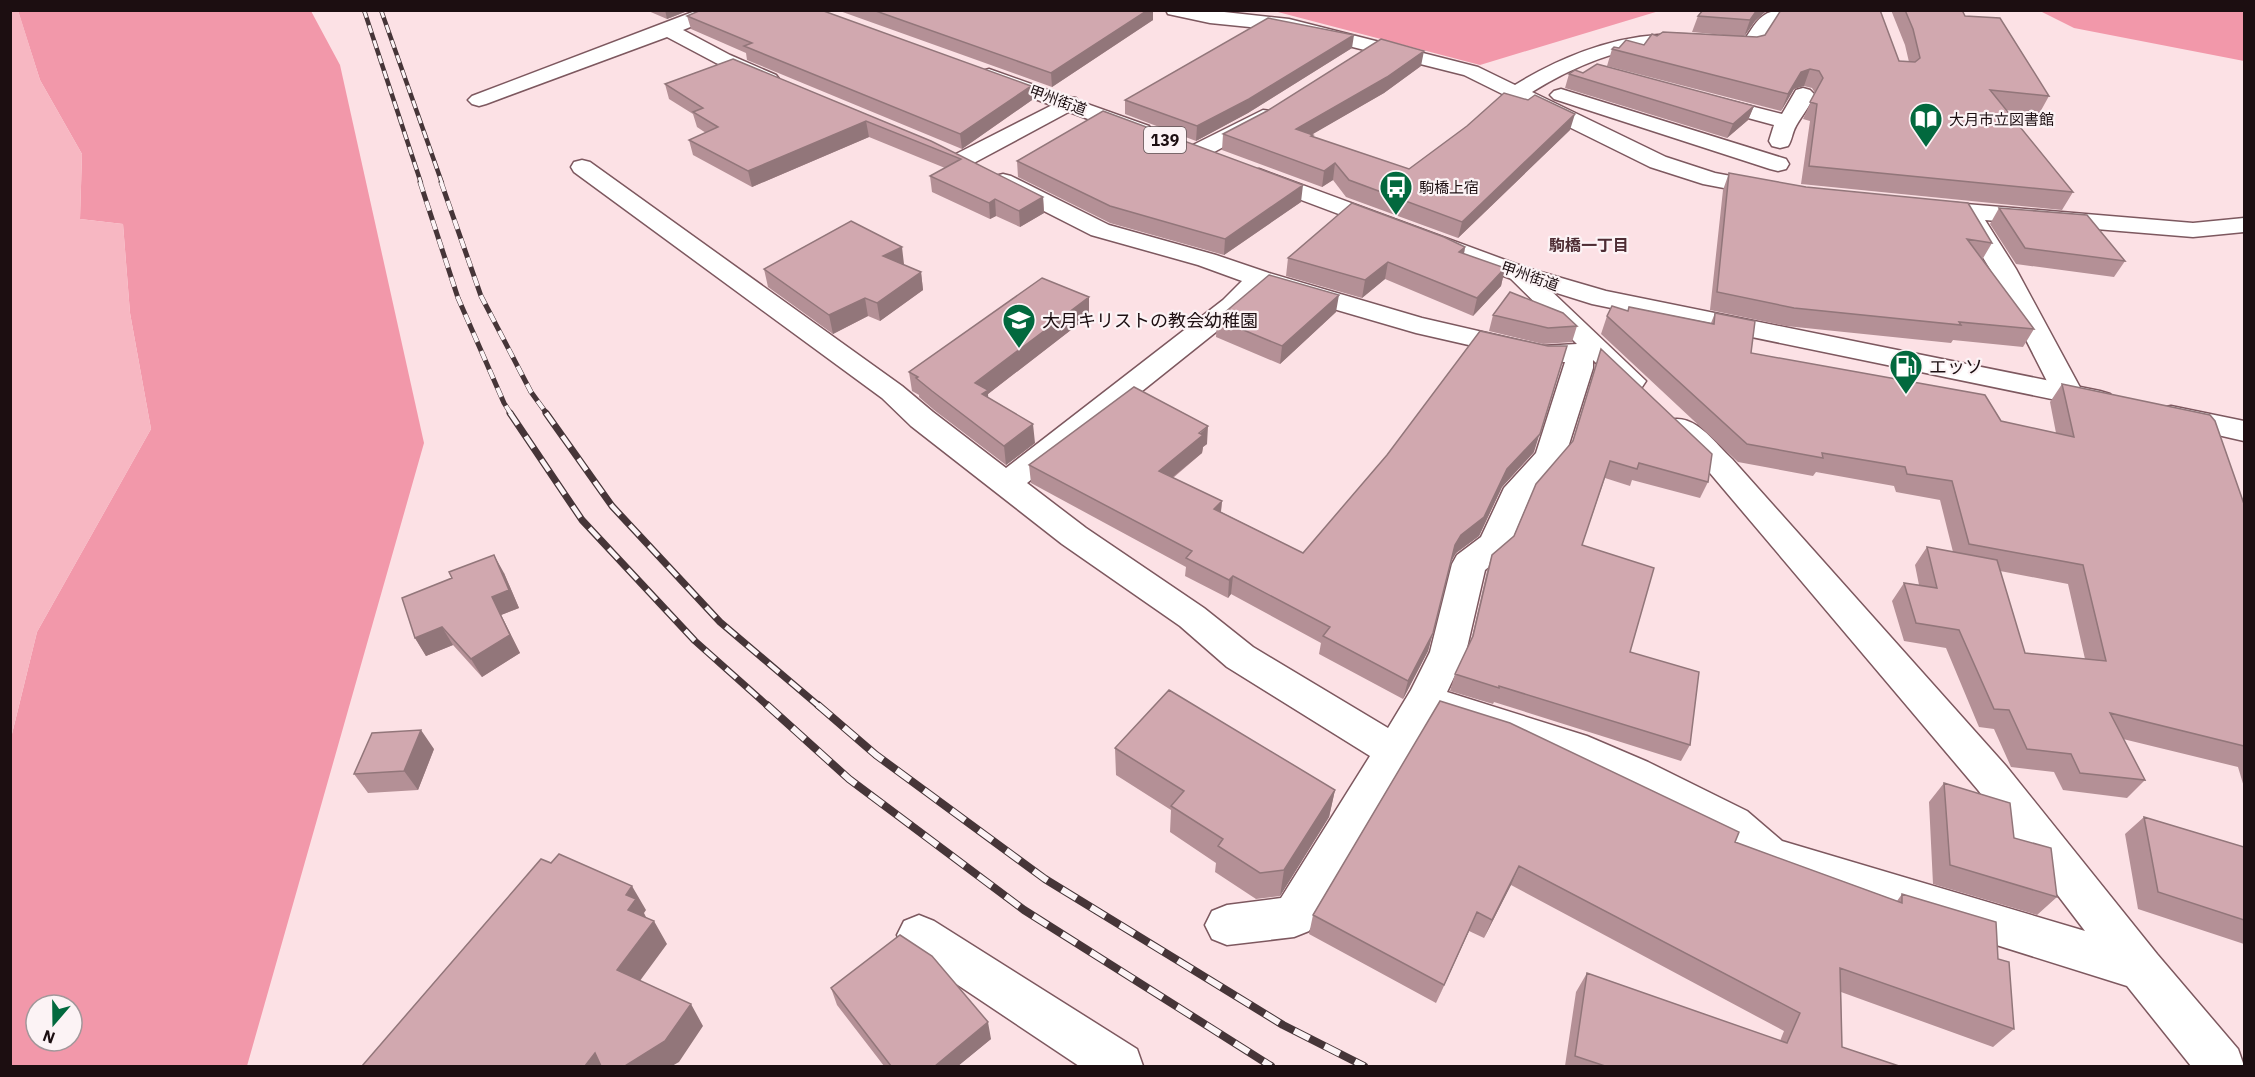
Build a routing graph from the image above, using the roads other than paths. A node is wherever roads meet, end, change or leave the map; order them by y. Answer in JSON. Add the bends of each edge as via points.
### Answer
{"nodes":[{"id":1,"x":715,"y":10,"type":"edge"},
{"id":2,"x":1175,"y":10,"type":"edge"},
{"id":3,"x":1789,"y":10,"type":"edge"},
{"id":4,"x":668,"y":30,"type":"junction"},
{"id":5,"x":1375,"y":45,"type":"junction"},
{"id":6,"x":1347,"y":62,"type":"edge"},
{"id":7,"x":967,"y":67,"type":"edge"},
{"id":8,"x":787,"y":86,"type":"edge"},
{"id":9,"x":1516,"y":93,"type":"junction"},
{"id":10,"x":1683,"y":94,"type":"edge"},
{"id":11,"x":1803,"y":94,"type":"edge"},
{"id":12,"x":1561,"y":96,"type":"dead end"},
{"id":13,"x":479,"y":100,"type":"dead end"},
{"id":14,"x":1283,"y":102,"type":"edge"},
{"id":15,"x":1068,"y":103,"type":"junction"},
{"id":16,"x":1787,"y":122,"type":"junction"},
{"id":17,"x":1197,"y":152,"type":"junction"},
{"id":18,"x":1219,"y":160,"type":"edge"},
{"id":19,"x":1778,"y":164,"type":"junction"},
{"id":20,"x":582,"y":167,"type":"dead end"},
{"id":21,"x":1241,"y":169,"type":"edge"},
{"id":22,"x":1912,"y":206,"type":"edge"},
{"id":23,"x":1968,"y":212,"type":"junction"},
{"id":24,"x":2244,"y":225,"type":"edge"},
{"id":25,"x":1518,"y":273,"type":"junction"},
{"id":26,"x":1260,"y":279,"type":"junction"},
{"id":27,"x":1587,"y":350,"type":"junction"},
{"id":28,"x":2068,"y":393,"type":"junction"},
{"id":29,"x":2244,"y":431,"type":"edge"},
{"id":30,"x":1007,"y":483,"type":"junction"},
{"id":31,"x":1425,"y":699,"type":"junction"},
{"id":32,"x":1394,"y":751,"type":"junction"},
{"id":33,"x":1227,"y":925,"type":"dead end"},
{"id":34,"x":919,"y":935,"type":"dead end"},
{"id":35,"x":2141,"y":969,"type":"junction"},
{"id":36,"x":1120,"y":1066,"type":"edge"},
{"id":37,"x":2221,"y":1066,"type":"edge"}],
"edges":[{"from":1,"to":4,"type":"main road"},
{"from":2,"to":5,"type":"main road","via":[[1289,25]]},
{"from":3,"to":9,"type":"main road","via":[[1766,21],[1751,45],[1645,42],[1591,55]]},
{"from":4,"to":8,"type":"main road"},
{"from":4,"to":13,"type":"main road"},
{"from":5,"to":6,"type":"main road"},
{"from":5,"to":9,"type":"main road","via":[[1471,71]]},
{"from":7,"to":15,"type":"main road","name":"甲州街道","number":"139"},
{"from":9,"to":19,"type":"main road","via":[[1658,162],[1711,179],[1781,192]]},
{"from":10,"to":16,"type":"main road"},
{"from":11,"to":16,"type":"main road","via":[[1800,107]]},
{"from":12,"to":19,"type":"main road"},
{"from":14,"to":17,"type":"main road"},
{"from":15,"to":17,"type":"main road","name":"甲州街道","number":"139"},
{"from":15,"to":26,"type":"main road","via":[[952,155],[1100,230]]},
{"from":16,"to":19,"type":"main road","via":[[1781,128]]},
{"from":17,"to":18,"type":"main road","name":"甲州街道","number":"139"},
{"from":20,"to":30,"type":"main road","via":[[892,392]]},
{"from":21,"to":25,"type":"main road","name":"甲州街道"},
{"from":22,"to":23,"type":"main road"},
{"from":23,"to":24,"type":"main road","via":[[2193,230]]},
{"from":23,"to":28,"type":"main road","via":[[2003,268]]},
{"from":25,"to":27,"type":"main road"},
{"from":25,"to":28,"type":"main road","name":"甲州街道","via":[[1600,298]]},
{"from":26,"to":27,"type":"main road","via":[[1416,325],[1543,354]]},
{"from":26,"to":30,"type":"main road","via":[[1232,306]]},
{"from":27,"to":31,"type":"main road","via":[[1550,457],[1515,496],[1495,544],[1469,564],[1448,652]]},
{"from":27,"to":35,"type":"main road","via":[[1721,466],[1992,778]]},
{"from":28,"to":29,"type":"main road","name":"甲州街道"},
{"from":30,"to":32,"type":"main road","via":[[1074,536],[1192,617],[1240,657]]},
{"from":31,"to":32,"type":"main road"},
{"from":31,"to":35,"type":"main road","via":[[1573,747],[1634,774],[1733,824],[1769,856]]},
{"from":32,"to":33,"type":"main road","via":[[1294,916]]},
{"from":34,"to":36,"type":"main road"},
{"from":35,"to":37,"type":"main road"}]}
